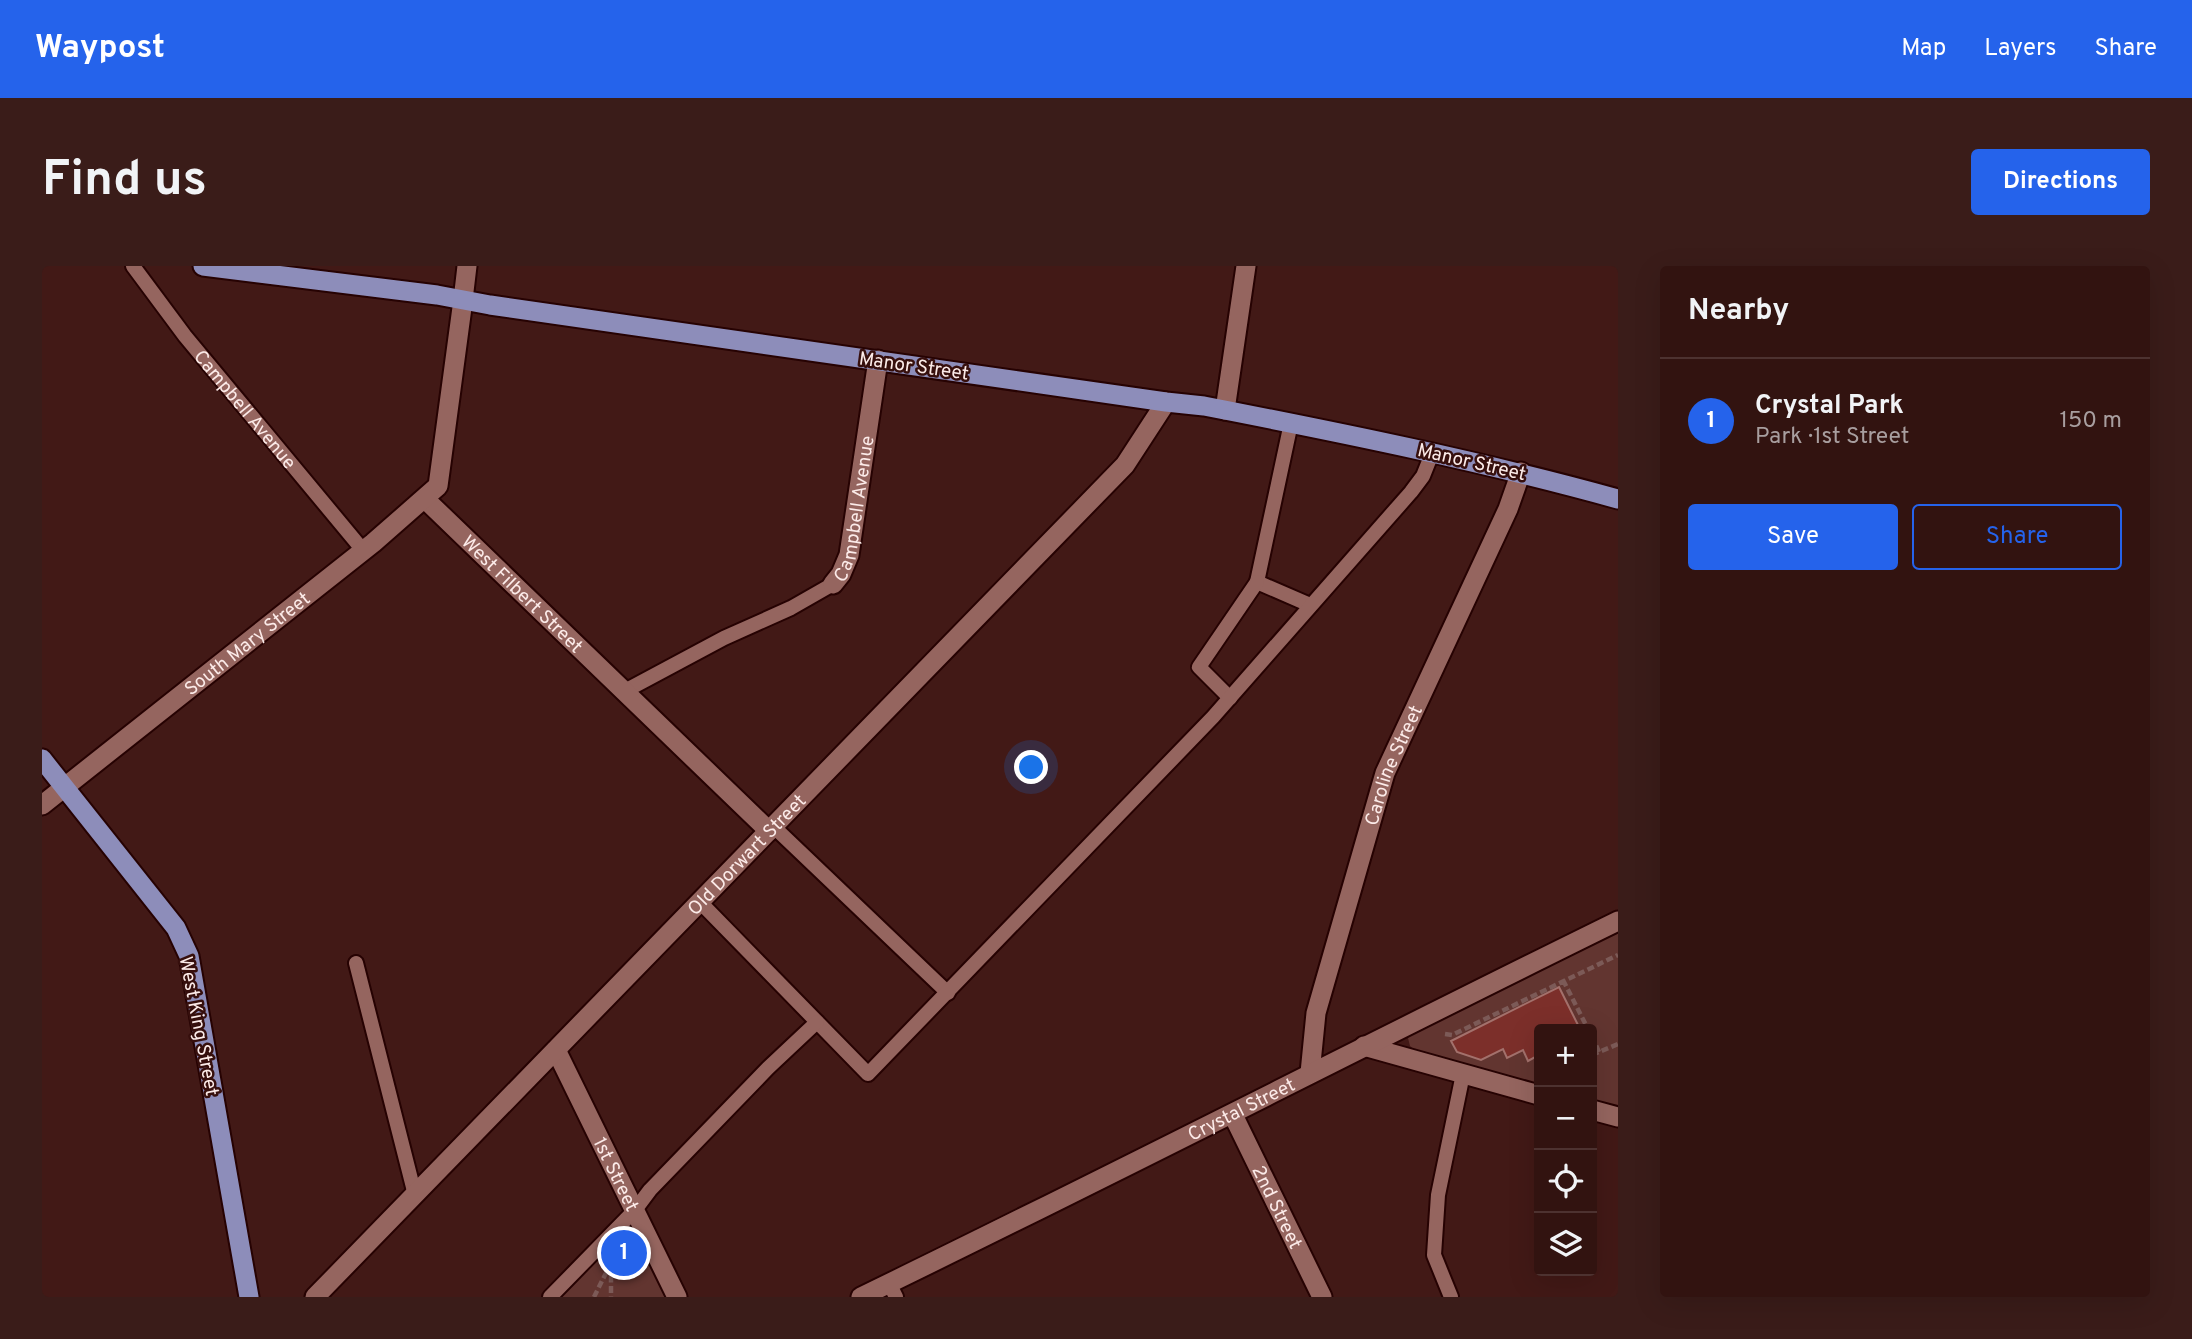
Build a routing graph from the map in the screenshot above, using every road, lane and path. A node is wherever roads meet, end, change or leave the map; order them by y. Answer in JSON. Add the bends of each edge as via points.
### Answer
{"nodes":[{"id":1,"x":133,"y":266,"type":"edge"},
{"id":2,"x":203,"y":266,"type":"edge"},
{"id":3,"x":467,"y":266,"type":"edge"},
{"id":4,"x":1245,"y":266,"type":"edge"},
{"id":5,"x":463,"y":300,"type":"junction"},
{"id":6,"x":878,"y":360,"type":"junction"},
{"id":7,"x":1166,"y":402,"type":"junction"},
{"id":8,"x":1225,"y":410,"type":"junction"},
{"id":9,"x":1291,"y":422,"type":"junction"},
{"id":10,"x":1433,"y":451,"type":"junction"},
{"id":11,"x":1521,"y":472,"type":"junction"},
{"id":12,"x":425,"y":499,"type":"junction"},
{"id":13,"x":1618,"y":499,"type":"edge"},
{"id":14,"x":362,"y":549,"type":"junction"},
{"id":15,"x":1257,"y":582,"type":"junction"},
{"id":16,"x":833,"y":584,"type":"joint"},
{"id":17,"x":1310,"y":605,"type":"junction"},
{"id":18,"x":623,"y":692,"type":"junction"},
{"id":19,"x":1230,"y":698,"type":"junction"},
{"id":20,"x":42,"y":759,"type":"edge"},
{"id":21,"x":65,"y":786,"type":"junction"},
{"id":22,"x":42,"y":805,"type":"edge"},
{"id":23,"x":772,"y":829,"type":"junction"},
{"id":24,"x":700,"y":902,"type":"junction"},
{"id":25,"x":1618,"y":921,"type":"edge"},
{"id":26,"x":1618,"y":955,"type":"edge"},
{"id":27,"x":356,"y":963,"type":"dead end"},
{"id":28,"x":1564,"y":981,"type":"junction"},
{"id":29,"x":948,"y":993,"type":"junction"},
{"id":30,"x":817,"y":1022,"type":"junction"},
{"id":31,"x":1586,"y":1024,"type":"edge"},
{"id":32,"x":1438,"y":1031,"type":"dead end"},
{"id":33,"x":1618,"y":1044,"type":"edge"},
{"id":34,"x":1364,"y":1046,"type":"junction"},
{"id":35,"x":1597,"y":1046,"type":"edge"},
{"id":36,"x":556,"y":1050,"type":"junction"},
{"id":37,"x":1600,"y":1052,"type":"junction"},
{"id":38,"x":1597,"y":1053,"type":"edge"},
{"id":39,"x":1310,"y":1073,"type":"junction"},
{"id":40,"x":1463,"y":1073,"type":"junction"},
{"id":41,"x":1534,"y":1094,"type":"edge"},
{"id":42,"x":1597,"y":1111,"type":"edge"},
{"id":43,"x":1233,"y":1115,"type":"junction"},
{"id":44,"x":1618,"y":1117,"type":"edge"},
{"id":45,"x":415,"y":1195,"type":"junction"},
{"id":46,"x":635,"y":1210,"type":"junction"},
{"id":47,"x":611,"y":1263,"type":"dead end"},
{"id":48,"x":893,"y":1290,"type":"edge"},
{"id":49,"x":249,"y":1297,"type":"edge"},
{"id":50,"x":315,"y":1297,"type":"edge"},
{"id":51,"x":550,"y":1297,"type":"edge"},
{"id":52,"x":594,"y":1297,"type":"edge"},
{"id":53,"x":677,"y":1297,"type":"edge"},
{"id":54,"x":861,"y":1297,"type":"edge"},
{"id":55,"x":1322,"y":1297,"type":"edge"},
{"id":56,"x":1451,"y":1297,"type":"edge"}],
"edges":[{"from":1,"to":14,"type":"lane","name":"Campbell Avenue","via":[[185,336]]},
{"from":2,"to":5,"type":"main road","name":"Manor Street"},
{"from":3,"to":5,"type":"street"},
{"from":4,"to":8,"type":"street"},
{"from":5,"to":6,"type":"main road","name":"Manor Street"},
{"from":5,"to":12,"type":"street","via":[[438,486]]},
{"from":6,"to":7,"type":"main road","name":"Manor Street"},
{"from":6,"to":16,"type":"street","name":"Campbell Avenue","via":[[849,555]]},
{"from":7,"to":8,"type":"main road","name":"Manor Street"},
{"from":7,"to":23,"type":"street","name":"Old Dorwart Street","via":[[1125,465]]},
{"from":8,"to":9,"type":"main road","name":"Manor Street"},
{"from":9,"to":10,"type":"main road","name":"Manor Street"},
{"from":9,"to":15,"type":"lane"},
{"from":10,"to":11,"type":"main road","name":"Manor Street"},
{"from":10,"to":17,"type":"lane","via":[[1411,492]]},
{"from":11,"to":13,"type":"main road","name":"Manor Street"},
{"from":11,"to":39,"type":"street","name":"Caroline Street","via":[[1385,773],[1316,1013]]},
{"from":12,"to":14,"type":"street","name":"South Mary Street"},
{"from":12,"to":18,"type":"street","name":"West Filbert Street"},
{"from":14,"to":21,"type":"street","name":"South Mary Street"},
{"from":15,"to":17,"type":"lane"},
{"from":15,"to":19,"type":"lane","via":[[1199,667]]},
{"from":16,"to":18,"type":"lane","name":"Campbell Avenue"},
{"from":17,"to":19,"type":"lane"},
{"from":18,"to":23,"type":"street","name":"West Filbert Street"},
{"from":19,"to":29,"type":"lane"},
{"from":20,"to":21,"type":"main road","name":"West King Street"},
{"from":21,"to":22,"type":"street","name":"South Mary Street"},
{"from":21,"to":49,"type":"main road","name":"West King Street","via":[[176,928],[189,956]]},
{"from":23,"to":24,"type":"street","name":"Old Dorwart Street"},
{"from":23,"to":29,"type":"lane"},
{"from":24,"to":30,"type":"lane"},
{"from":24,"to":36,"type":"street","name":"Old Dorwart Street"},
{"from":25,"to":34,"type":"street","name":"Crystal Street"},
{"from":26,"to":28,"type":"path"},
{"from":27,"to":45,"type":"lane"},
{"from":28,"to":31,"type":"path"},
{"from":28,"to":32,"type":"path","via":[[1452,1035]]},
{"from":29,"to":30,"type":"lane","via":[[868,1074]]},
{"from":30,"to":46,"type":"lane"},
{"from":33,"to":37,"type":"path"},
{"from":34,"to":39,"type":"street","name":"Crystal Street"},
{"from":34,"to":40,"type":"street"},
{"from":35,"to":37,"type":"path"},
{"from":36,"to":45,"type":"street","name":"Old Dorwart Street"},
{"from":36,"to":46,"type":"street","name":"1st Street"},
{"from":37,"to":38,"type":"path"},
{"from":39,"to":43,"type":"street","name":"Crystal Street"},
{"from":40,"to":41,"type":"street"},
{"from":40,"to":56,"type":"lane","via":[[1438,1195],[1434,1255]]},
{"from":42,"to":44,"type":"street"},
{"from":43,"to":48,"type":"street","name":"Crystal Street"},
{"from":43,"to":55,"type":"street","name":"2nd Street"},
{"from":45,"to":50,"type":"street","name":"Old Dorwart Street"},
{"from":46,"to":51,"type":"lane"},
{"from":46,"to":53,"type":"street","name":"1st Street"},
{"from":47,"to":52,"type":"path"},
{"from":48,"to":54,"type":"street","name":"Crystal Street"}]}
